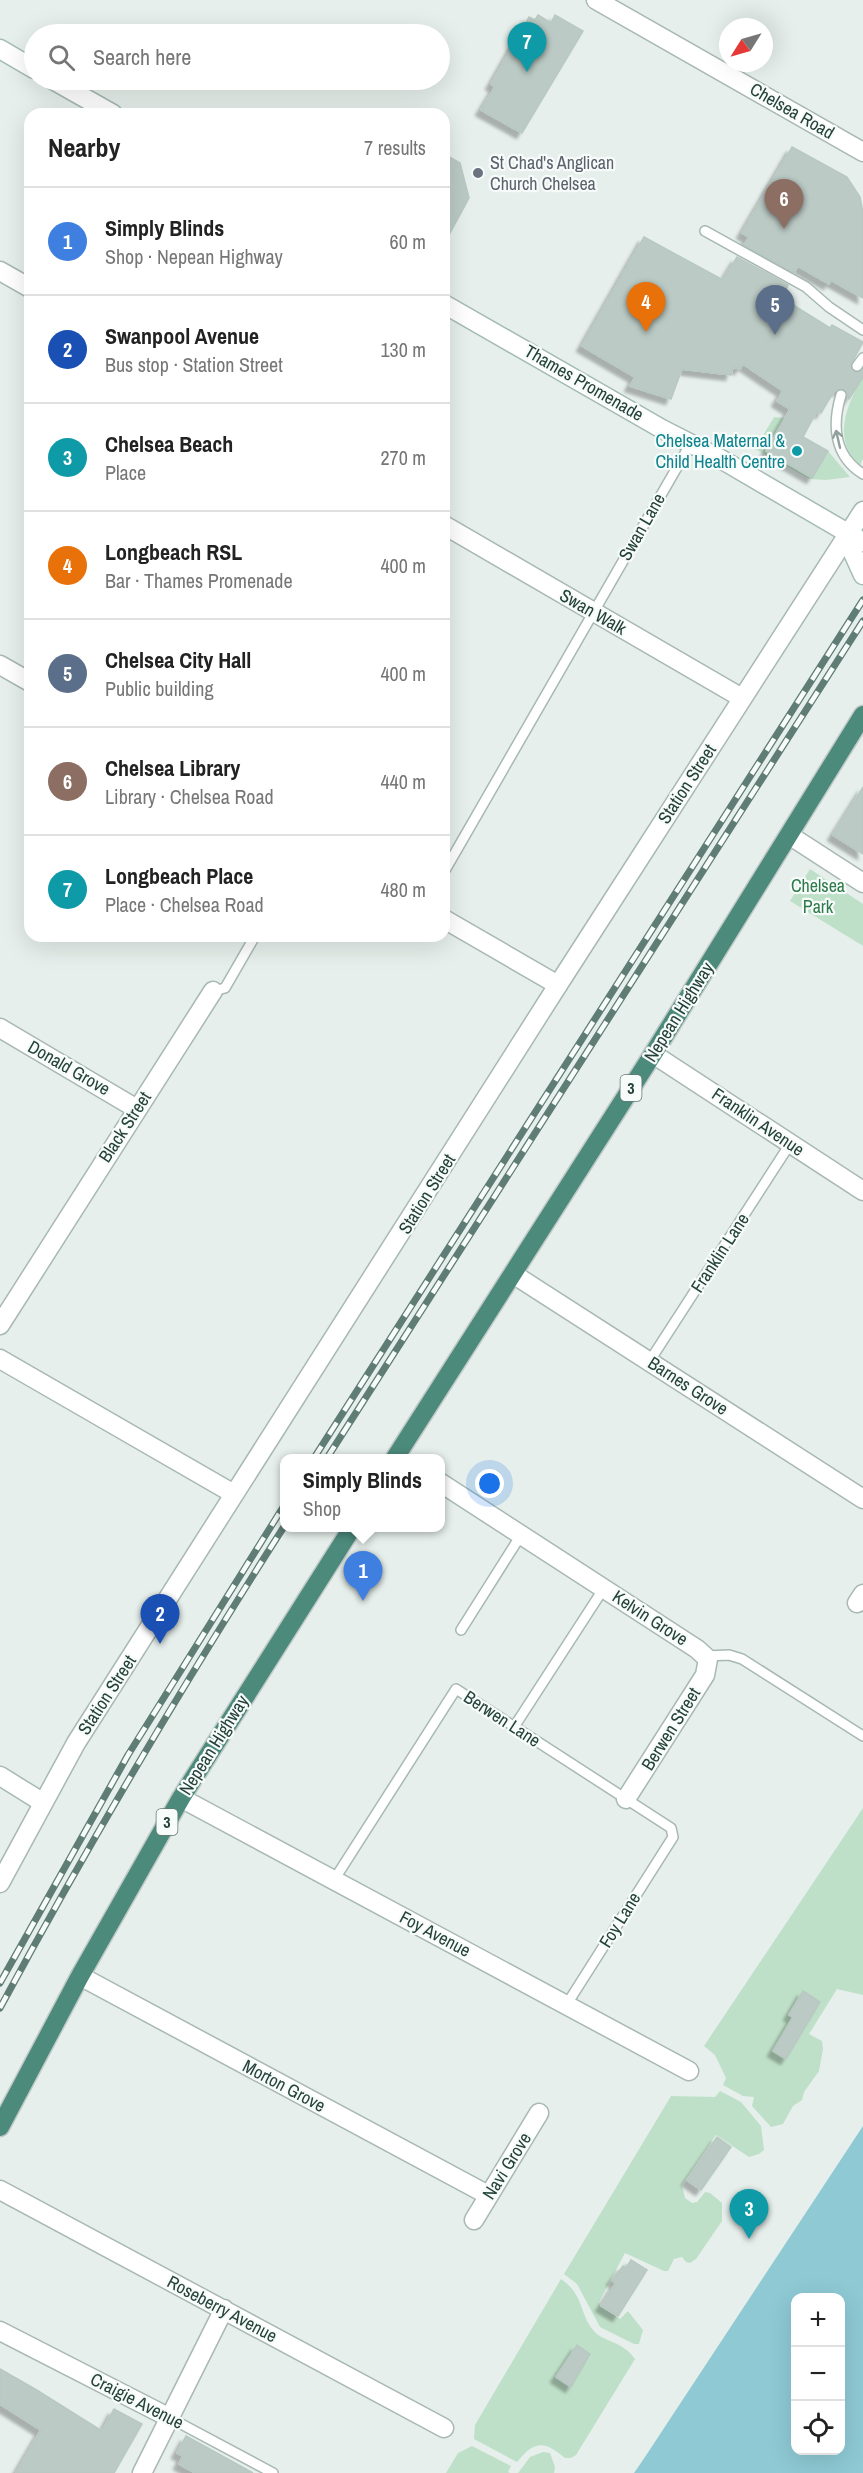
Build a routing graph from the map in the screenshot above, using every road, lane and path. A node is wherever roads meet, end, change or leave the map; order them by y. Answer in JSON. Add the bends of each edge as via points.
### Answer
{"nodes":[{"id":1,"x":596,"y":0,"type":"edge"},
{"id":2,"x":0,"y":49,"type":"edge"},
{"id":3,"x":24,"y":63,"type":"edge"},
{"id":4,"x":71,"y":90,"type":"edge"},
{"id":5,"x":102,"y":108,"type":"edge"},
{"id":6,"x":863,"y":152,"type":"edge"},
{"id":7,"x":705,"y":231,"type":"dead end"},
{"id":8,"x":0,"y":271,"type":"edge"},
{"id":9,"x":24,"y":285,"type":"edge"},
{"id":10,"x":450,"y":307,"type":"edge"},
{"id":11,"x":863,"y":330,"type":"edge"},
{"id":12,"x":841,"y":395,"type":"dead end"},
{"id":13,"x":691,"y":443,"type":"junction"},
{"id":14,"x":863,"y":474,"type":"edge"},
{"id":15,"x":863,"y":511,"type":"edge"},
{"id":16,"x":450,"y":528,"type":"edge"},
{"id":17,"x":856,"y":537,"type":"edge"},
{"id":18,"x":863,"y":575,"type":"edge"},
{"id":19,"x":593,"y":611,"type":"junction"},
{"id":20,"x":0,"y":665,"type":"edge"},
{"id":21,"x":24,"y":679,"type":"edge"},
{"id":22,"x":742,"y":698,"type":"junction"},
{"id":23,"x":863,"y":715,"type":"edge"},
{"id":24,"x":789,"y":834,"type":"junction"},
{"id":25,"x":450,"y":861,"type":"edge"},
{"id":26,"x":863,"y":883,"type":"edge"},
{"id":27,"x":450,"y":922,"type":"edge"},
{"id":28,"x":252,"y":942,"type":"edge"},
{"id":29,"x":558,"y":985,"type":"junction"},
{"id":30,"x":213,"y":991,"type":"joint"},
{"id":31,"x":0,"y":1028,"type":"edge"},
{"id":32,"x":653,"y":1054,"type":"junction"},
{"id":33,"x":137,"y":1109,"type":"junction"},
{"id":34,"x":790,"y":1144,"type":"junction"},
{"id":35,"x":863,"y":1191,"type":"edge"},
{"id":36,"x":513,"y":1274,"type":"junction"},
{"id":37,"x":0,"y":1324,"type":"edge"},
{"id":38,"x":0,"y":1359,"type":"edge"},
{"id":39,"x":649,"y":1362,"type":"junction"},
{"id":40,"x":401,"y":1454,"type":"edge"},
{"id":41,"x":445,"y":1486,"type":"edge"},
{"id":42,"x":234,"y":1494,"type":"junction"},
{"id":43,"x":863,"y":1499,"type":"edge"},
{"id":44,"x":349,"y":1532,"type":"edge"},
{"id":45,"x":521,"y":1535,"type":"junction"},
{"id":46,"x":604,"y":1588,"type":"junction"},
{"id":47,"x":461,"y":1630,"type":"dead end"},
{"id":48,"x":705,"y":1656,"type":"junction"},
{"id":49,"x":514,"y":1727,"type":"junction"},
{"id":50,"x":863,"y":1736,"type":"edge"},
{"id":51,"x":0,"y":1776,"type":"edge"},
{"id":52,"x":181,"y":1798,"type":"junction"},
{"id":53,"x":626,"y":1799,"type":"junction"},
{"id":54,"x":42,"y":1802,"type":"junction"},
{"id":55,"x":673,"y":1836,"type":"joint"},
{"id":56,"x":334,"y":1880,"type":"junction"},
{"id":57,"x":0,"y":1883,"type":"edge"},
{"id":58,"x":80,"y":1976,"type":"junction"},
{"id":59,"x":567,"y":2004,"type":"junction"},
{"id":60,"x":689,"y":2070,"type":"dead end"},
{"id":61,"x":539,"y":2113,"type":"dead end"},
{"id":62,"x":0,"y":2127,"type":"edge"},
{"id":63,"x":0,"y":2190,"type":"edge"},
{"id":64,"x":488,"y":2195,"type":"junction"},
{"id":65,"x":474,"y":2220,"type":"dead end"},
{"id":66,"x":224,"y":2310,"type":"junction"},
{"id":67,"x":0,"y":2331,"type":"edge"},
{"id":68,"x":170,"y":2418,"type":"junction"},
{"id":69,"x":444,"y":2428,"type":"dead end"},
{"id":70,"x":142,"y":2473,"type":"edge"},
{"id":71,"x":273,"y":2473,"type":"edge"}],
"edges":[{"from":1,"to":6,"type":"street","name":"Chelsea Road"},
{"from":2,"to":3,"type":"street"},
{"from":4,"to":5,"type":"street"},
{"from":7,"to":11,"type":"lane","via":[[806,287]]},
{"from":8,"to":9,"type":"street"},
{"from":10,"to":13,"type":"street","name":"Thames Promenade"},
{"from":14,"to":12,"type":"lane","one_way":true,"via":[[846,459],[837,437],[836,411]]},
{"from":13,"to":17,"type":"street","name":"Thames Promenade"},
{"from":13,"to":19,"type":"lane","name":"Swan Lane"},
{"from":15,"to":17,"type":"street","name":"Station Street"},
{"from":16,"to":19,"type":"street","name":"Swan Walk"},
{"from":17,"to":18,"type":"street","via":[[854,553]]},
{"from":17,"to":22,"type":"street","name":"Station Street"},
{"from":19,"to":22,"type":"street","name":"Swan Walk"},
{"from":19,"to":25,"type":"lane","name":"Swan Lane"},
{"from":20,"to":21,"type":"street"},
{"from":22,"to":29,"type":"street","name":"Station Street"},
{"from":23,"to":24,"type":"highway","name":"Nepean Highway","number":"3"},
{"from":24,"to":26,"type":"street"},
{"from":24,"to":32,"type":"highway","name":"Nepean Highway","number":"3"},
{"from":27,"to":29,"type":"street"},
{"from":28,"to":30,"type":"lane","name":"Black Street","via":[[225,988]]},
{"from":29,"to":42,"type":"street","name":"Station Street"},
{"from":30,"to":33,"type":"street","name":"Black Street"},
{"from":31,"to":33,"type":"street","name":"Donald Grove"},
{"from":32,"to":34,"type":"street","name":"Franklin Avenue"},
{"from":32,"to":36,"type":"highway","name":"Nepean Highway","number":"3"},
{"from":33,"to":37,"type":"street","name":"Black Street"},
{"from":34,"to":35,"type":"street","name":"Franklin Avenue"},
{"from":34,"to":39,"type":"lane","name":"Franklin Lane"},
{"from":36,"to":39,"type":"street","name":"Barnes Grove"},
{"from":36,"to":40,"type":"highway","name":"Nepean Highway","number":"3"},
{"from":38,"to":42,"type":"street"},
{"from":39,"to":43,"type":"street","name":"Barnes Grove"},
{"from":41,"to":45,"type":"street","name":"Kelvin Grove"},
{"from":42,"to":54,"type":"street","name":"Station Street"},
{"from":44,"to":52,"type":"highway","name":"Nepean Highway","number":"3"},
{"from":45,"to":46,"type":"street","name":"Kelvin Grove"},
{"from":45,"to":47,"type":"lane"},
{"from":46,"to":48,"type":"street","name":"Kelvin Grove"},
{"from":46,"to":49,"type":"lane"},
{"from":48,"to":50,"type":"lane","name":"Kelvin Grove","via":[[742,1659]]},
{"from":48,"to":53,"type":"street","name":"Berwen Street","via":[[709,1664],[705,1675]]},
{"from":49,"to":53,"type":"lane","name":"Berwen Lane"},
{"from":49,"to":56,"type":"lane","name":"Berwen Lane","via":[[456,1689]]},
{"from":51,"to":54,"type":"street"},
{"from":52,"to":56,"type":"street","name":"Foy Avenue"},
{"from":52,"to":58,"type":"highway","name":"Nepean Highway","number":"3"},
{"from":53,"to":55,"type":"lane","name":"Berwen Lane","via":[[671,1828]]},
{"from":54,"to":57,"type":"street","name":"Station Street"},
{"from":55,"to":59,"type":"lane","name":"Foy Lane"},
{"from":56,"to":59,"type":"street","name":"Foy Avenue"},
{"from":58,"to":62,"type":"highway","name":"Nepean Highway","number":"3"},
{"from":58,"to":64,"type":"street","name":"Morton Grove"},
{"from":59,"to":60,"type":"street","name":"Foy Avenue"},
{"from":61,"to":64,"type":"street","name":"Navi Grove"},
{"from":63,"to":66,"type":"street","name":"Roseberry Avenue"},
{"from":64,"to":65,"type":"street","name":"Navi Grove"},
{"from":66,"to":68,"type":"street"},
{"from":66,"to":69,"type":"street","name":"Roseberry Avenue"},
{"from":67,"to":68,"type":"street","name":"Craigie Avenue"},
{"from":68,"to":70,"type":"street"},
{"from":68,"to":71,"type":"lane","name":"Craigie Avenue"}]}
